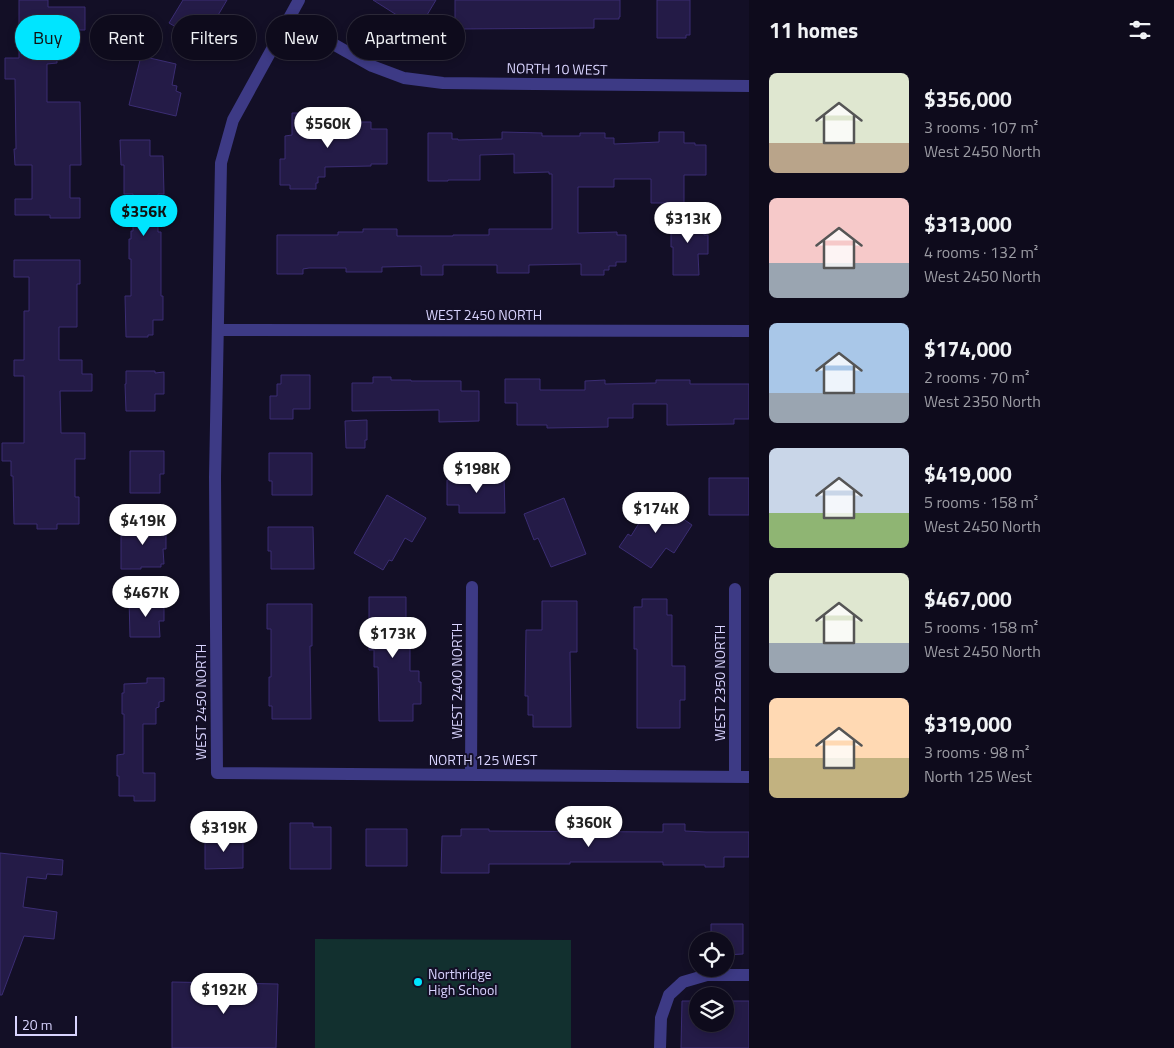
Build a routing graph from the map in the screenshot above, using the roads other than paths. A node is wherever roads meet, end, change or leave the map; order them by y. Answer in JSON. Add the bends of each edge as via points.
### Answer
{"nodes":[{"id":1,"x":300,"y":0,"type":"edge"},
{"id":2,"x":291,"y":15,"type":"edge"},
{"id":3,"x":337,"y":46,"type":"edge"},
{"id":4,"x":266,"y":60,"type":"edge"},
{"id":5,"x":749,"y":86,"type":"edge"},
{"id":6,"x":218,"y":330,"type":"junction"},
{"id":7,"x":749,"y":331,"type":"edge"},
{"id":8,"x":472,"y":587,"type":"dead end"},
{"id":9,"x":734,"y":589,"type":"dead end"},
{"id":10,"x":217,"y":773,"type":"joint"},
{"id":11,"x":471,"y":775,"type":"junction"},
{"id":12,"x":734,"y":777,"type":"junction"},
{"id":13,"x":749,"y":777,"type":"edge"},
{"id":14,"x":749,"y":975,"type":"edge"},
{"id":15,"x":660,"y":1048,"type":"edge"}],
"edges":[{"from":1,"to":2,"type":"street","name":"WEST 2450 NORTH"},
{"from":3,"to":5,"type":"street","name":"NORTH 10 WEST","via":[[372,66],[404,78],[443,83]]},
{"from":4,"to":6,"type":"street","name":"WEST 2450 NORTH","via":[[233,120],[220,163]]},
{"from":6,"to":7,"type":"street","name":"WEST 2450 NORTH"},
{"from":6,"to":10,"type":"street","name":"WEST 2450 NORTH","via":[[215,469]]},
{"from":8,"to":11,"type":"street","name":"WEST 2400 NORTH"},
{"from":9,"to":12,"type":"street","name":"WEST 2350 NORTH"},
{"from":10,"to":11,"type":"street","name":"NORTH 125 WEST"},
{"from":11,"to":12,"type":"street","name":"NORTH 125 WEST"},
{"from":12,"to":13,"type":"street","name":"NORTH 125 WEST"},
{"from":14,"to":15,"type":"street","via":[[707,975],[683,982],[669,995],[661,1018]]}]}
